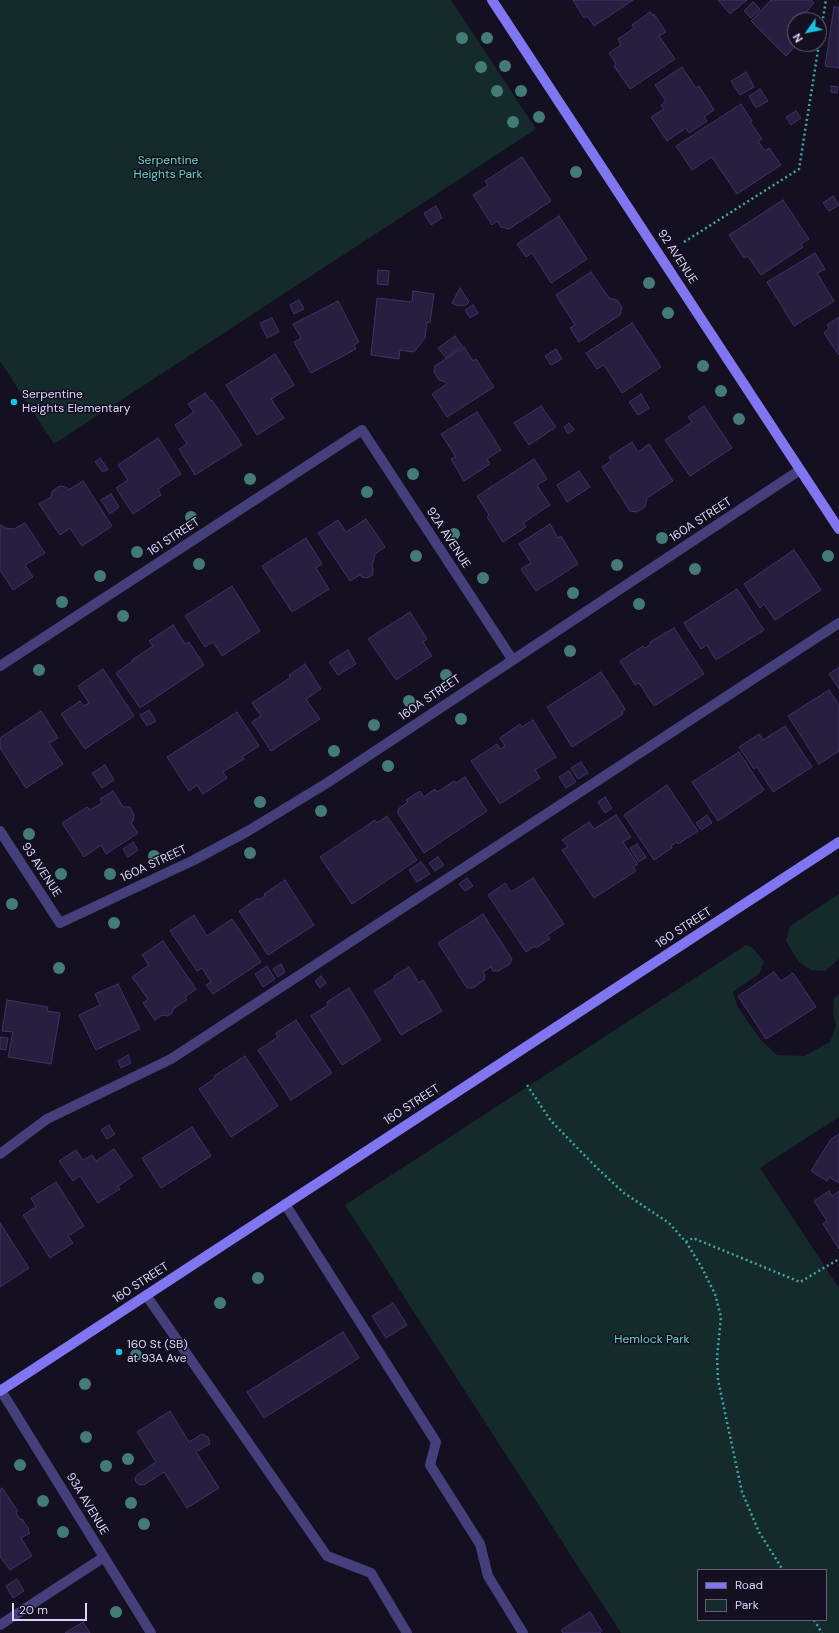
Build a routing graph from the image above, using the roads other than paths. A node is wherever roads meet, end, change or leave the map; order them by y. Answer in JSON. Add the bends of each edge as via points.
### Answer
{"nodes":[{"id":1,"x":492,"y":0,"type":"edge"},
{"id":2,"x":362,"y":430,"type":"joint"},
{"id":3,"x":800,"y":470,"type":"junction"},
{"id":4,"x":839,"y":529,"type":"edge"},
{"id":5,"x":839,"y":623,"type":"edge"},
{"id":6,"x":512,"y":659,"type":"junction"},
{"id":7,"x":0,"y":666,"type":"edge"},
{"id":8,"x":0,"y":831,"type":"edge"},
{"id":9,"x":839,"y":842,"type":"edge"},
{"id":10,"x":60,"y":923,"type":"joint"},
{"id":11,"x":0,"y":1154,"type":"edge"},
{"id":12,"x":285,"y":1204,"type":"junction"},
{"id":13,"x":146,"y":1295,"type":"junction"},
{"id":14,"x":0,"y":1390,"type":"edge"},
{"id":15,"x":104,"y":1557,"type":"junction"},
{"id":16,"x":0,"y":1625,"type":"edge"},
{"id":17,"x":151,"y":1633,"type":"edge"},
{"id":18,"x":407,"y":1633,"type":"edge"},
{"id":19,"x":524,"y":1633,"type":"edge"}],
"edges":[{"from":1,"to":3,"type":"main road","name":"92 AVENUE"},
{"from":2,"to":6,"type":"street","name":"92A AVENUE"},
{"from":2,"to":7,"type":"street","name":"161 STREET"},
{"from":3,"to":4,"type":"main road","name":"92 AVENUE"},
{"from":3,"to":6,"type":"street","name":"160A STREET"},
{"from":5,"to":11,"type":"street","via":[[171,1059],[47,1118]]},
{"from":6,"to":10,"type":"street","name":"160A STREET","via":[[327,783],[248,831],[194,860]]},
{"from":8,"to":10,"type":"street","name":"93 AVENUE"},
{"from":9,"to":12,"type":"main road","name":"160 STREET"},
{"from":12,"to":13,"type":"main road","name":"160 STREET"},
{"from":12,"to":19,"type":"street","via":[[436,1442],[430,1464],[480,1544],[488,1576]]},
{"from":13,"to":14,"type":"main road","name":"160 STREET"},
{"from":13,"to":18,"type":"street","via":[[327,1556],[372,1574]]},
{"from":14,"to":15,"type":"street","name":"93A AVENUE"},
{"from":15,"to":16,"type":"street"},
{"from":15,"to":17,"type":"street","name":"93A AVENUE"}]}
